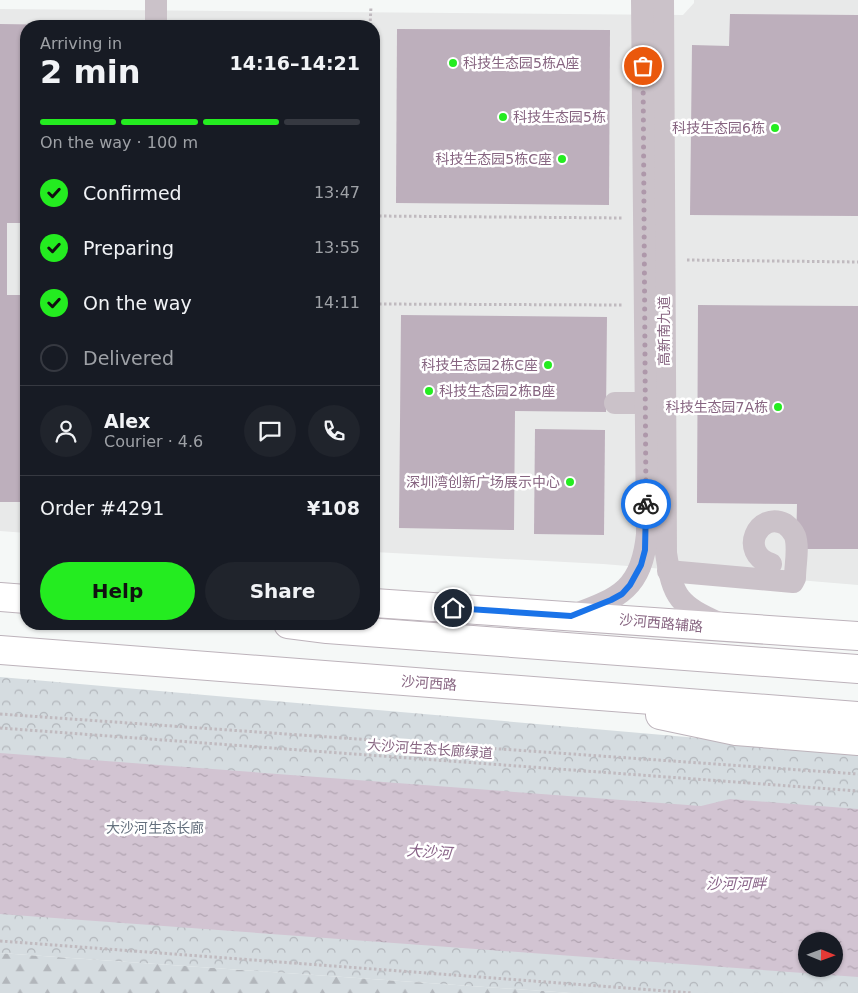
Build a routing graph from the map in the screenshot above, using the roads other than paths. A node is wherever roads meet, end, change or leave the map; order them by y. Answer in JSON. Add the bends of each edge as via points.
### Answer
{"nodes":[{"id":1,"x":156,"y":0,"type":"edge"},
{"id":2,"x":642,"y":0,"type":"edge"},
{"id":3,"x":663,"y":0,"type":"edge"},
{"id":4,"x":156,"y":20,"type":"edge"},
{"id":5,"x":615,"y":403,"type":"dead end"},
{"id":6,"x":646,"y":403,"type":"junction"},
{"id":7,"x":771,"y":564,"type":"dead end"},
{"id":8,"x":668,"y":571,"type":"junction"},
{"id":9,"x":0,"y":597,"type":"edge"},
{"id":10,"x":20,"y":599,"type":"edge"},
{"id":11,"x":380,"y":603,"type":"edge"},
{"id":12,"x":571,"y":616,"type":"junction"},
{"id":13,"x":731,"y":628,"type":"junction"},
{"id":14,"x":340,"y":630,"type":"edge"},
{"id":15,"x":858,"y":636,"type":"edge"},
{"id":16,"x":0,"y":650,"type":"edge"},
{"id":17,"x":858,"y":669,"type":"edge"},
{"id":18,"x":556,"y":693,"type":"junction"},
{"id":19,"x":858,"y":716,"type":"edge"},
{"id":20,"x":858,"y":741,"type":"edge"}],
"edges":[{"from":1,"to":4,"type":"street"},
{"from":2,"to":6,"type":"street","name":"高新南九道"},
{"from":3,"to":8,"type":"street","name":"高新南九道","via":[[665,525]]},
{"from":5,"to":6,"type":"street"},
{"from":6,"to":12,"type":"street","name":"高新南九道","via":[[647,534],[641,565],[622,594]]},
{"from":7,"to":8,"type":"street","via":[[756,553],[754,540],[766,524],[780,522],[787,525],[795,537],[793,582]]},
{"from":8,"to":13,"type":"street","name":"高新南九道","via":[[678,598],[687,607]]},
{"from":9,"to":10,"type":"main road"},
{"from":11,"to":12,"type":"main road","name":"沙河西路辅路"},
{"from":12,"to":13,"type":"main road","name":"沙河西路辅路"},
{"from":13,"to":15,"type":"main road","name":"沙河西路辅路"},
{"from":14,"to":17,"type":"main road"},
{"from":16,"to":18,"type":"main road","name":"沙河西路"},
{"from":18,"to":19,"type":"main road","name":"沙河西路"},
{"from":18,"to":20,"type":"main road","via":[[736,731]]}]}
